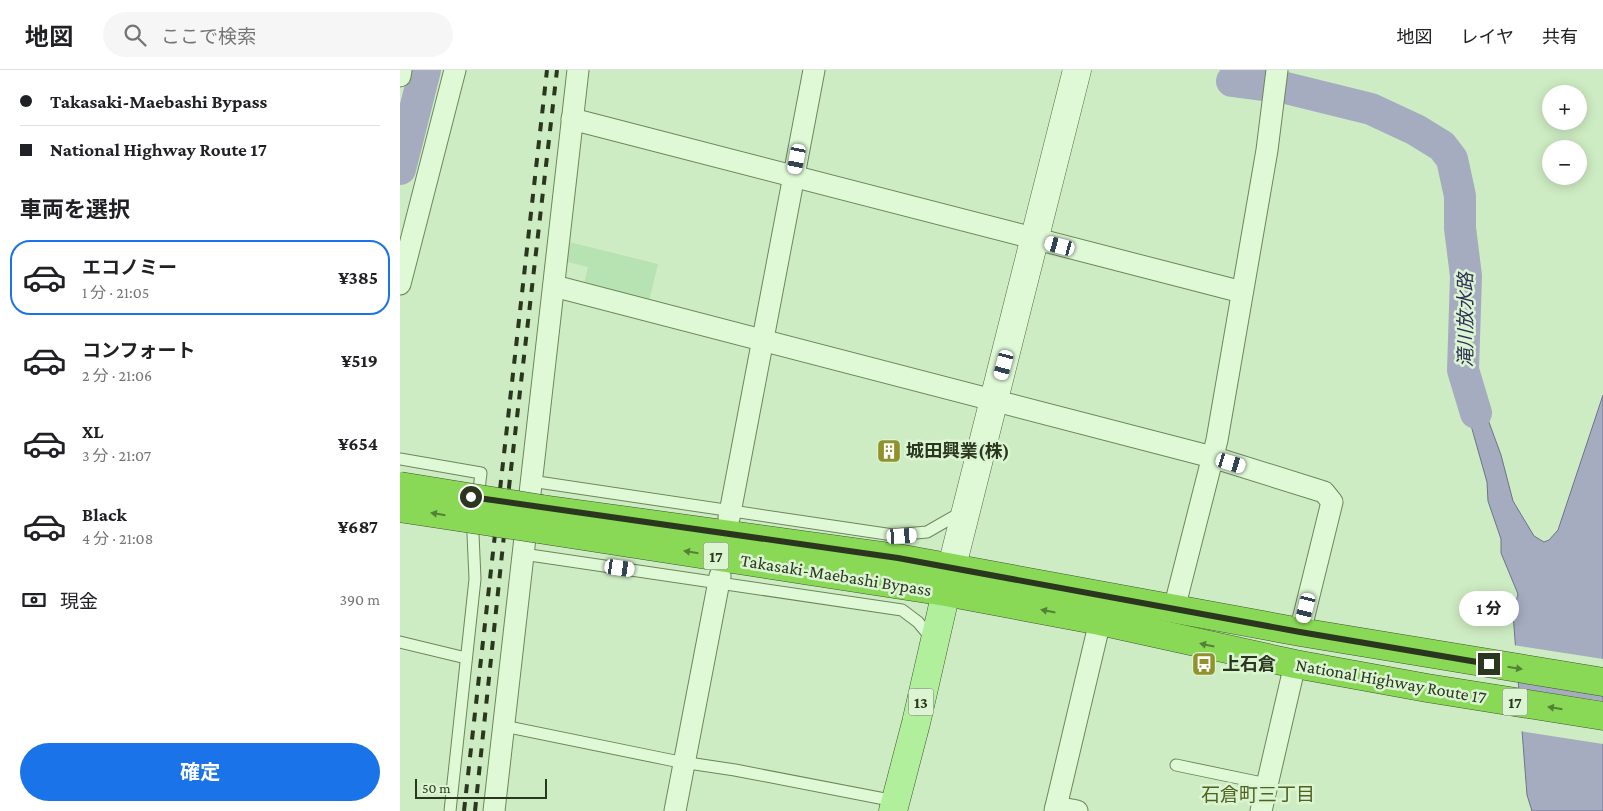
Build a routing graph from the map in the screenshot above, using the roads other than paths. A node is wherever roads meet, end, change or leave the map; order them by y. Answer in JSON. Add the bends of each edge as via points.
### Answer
{"nodes":[{"id":1,"x":402,"y":70,"type":"edge"},
{"id":2,"x":455,"y":70,"type":"edge"},
{"id":3,"x":578,"y":70,"type":"edge"},
{"id":4,"x":814,"y":70,"type":"edge"},
{"id":5,"x":1077,"y":70,"type":"edge"},
{"id":6,"x":1277,"y":70,"type":"edge"},
{"id":7,"x":400,"y":76,"type":"edge"},
{"id":8,"x":572,"y":119,"type":"junction"},
{"id":9,"x":794,"y":176,"type":"junction"},
{"id":10,"x":1036,"y":240,"type":"junction"},
{"id":11,"x":400,"y":284,"type":"edge"},
{"id":12,"x":554,"y":286,"type":"junction"},
{"id":13,"x":1242,"y":292,"type":"junction"},
{"id":14,"x":764,"y":340,"type":"junction"},
{"id":15,"x":994,"y":400,"type":"junction"},
{"id":16,"x":1212,"y":458,"type":"junction"},
{"id":17,"x":400,"y":459,"type":"edge"},
{"id":18,"x":531,"y":481,"type":"junction"},
{"id":19,"x":400,"y":486,"type":"edge"},
{"id":20,"x":400,"y":508,"type":"edge"},
{"id":21,"x":966,"y":509,"type":"junction"},
{"id":22,"x":730,"y":514,"type":"junction"},
{"id":23,"x":540,"y":519,"type":"junction"},
{"id":24,"x":523,"y":554,"type":"junction"},
{"id":25,"x":719,"y":579,"type":"junction"},
{"id":26,"x":949,"y":580,"type":"junction"},
{"id":27,"x":1174,"y":609,"type":"junction"},
{"id":28,"x":1100,"y":621,"type":"junction"},
{"id":29,"x":1300,"y":632,"type":"junction"},
{"id":30,"x":400,"y":642,"type":"edge"},
{"id":31,"x":935,"y":643,"type":"junction"},
{"id":32,"x":466,"y":658,"type":"junction"},
{"id":33,"x":1295,"y":664,"type":"junction"},
{"id":34,"x":1603,"y":682,"type":"edge"},
{"id":35,"x":1603,"y":716,"type":"edge"},
{"id":36,"x":504,"y":726,"type":"junction"},
{"id":37,"x":684,"y":762,"type":"junction"},
{"id":38,"x":1176,"y":765,"type":"dead end"},
{"id":39,"x":1267,"y":784,"type":"junction"},
{"id":40,"x":894,"y":806,"type":"edge"},
{"id":41,"x":1055,"y":809,"type":"edge"},
{"id":42,"x":450,"y":811,"type":"edge"},
{"id":43,"x":494,"y":811,"type":"edge"},
{"id":44,"x":675,"y":811,"type":"edge"},
{"id":45,"x":1077,"y":811,"type":"edge"},
{"id":46,"x":1262,"y":811,"type":"edge"}],
"edges":[{"from":1,"to":7,"type":"street"},
{"from":2,"to":11,"type":"street"},
{"from":3,"to":8,"type":"street"},
{"from":4,"to":9,"type":"street"},
{"from":5,"to":10,"type":"main road"},
{"from":6,"to":13,"type":"street","via":[[1273,115]]},
{"from":8,"to":9,"type":"street"},
{"from":8,"to":12,"type":"street"},
{"from":9,"to":10,"type":"street"},
{"from":9,"to":14,"type":"street"},
{"from":10,"to":13,"type":"street"},
{"from":10,"to":15,"type":"main road"},
{"from":12,"to":14,"type":"street"},
{"from":12,"to":18,"type":"street"},
{"from":13,"to":16,"type":"street"},
{"from":14,"to":15,"type":"street"},
{"from":14,"to":22,"type":"street"},
{"from":15,"to":16,"type":"street"},
{"from":15,"to":21,"type":"main road"},
{"from":16,"to":27,"type":"street"},
{"from":16,"to":29,"type":"street","via":[[1324,492],[1330,498],[1332,502]]},
{"from":17,"to":32,"type":"lane","via":[[481,473],[473,534],[475,579]]},
{"from":18,"to":22,"type":"lane"},
{"from":18,"to":24,"type":"street"},
{"from":19,"to":23,"type":"highway","name":"Takasaki-Maebashi Bypass","number":"17","bridge":true},
{"from":23,"to":20,"type":"highway","name":"Takasaki-Maebashi Bypass","number":"17","one_way":true,"bridge":true},
{"from":21,"to":22,"type":"lane","via":[[935,529],[902,536]]},
{"from":21,"to":26,"type":"main road"},
{"from":23,"to":26,"type":"highway","name":"Takasaki-Maebashi Bypass","number":"17","via":[[898,558]]},
{"from":24,"to":25,"type":"lane"},
{"from":24,"to":36,"type":"street"},
{"from":25,"to":31,"type":"lane","via":[[902,610],[918,622]]},
{"from":25,"to":37,"type":"street"},
{"from":26,"to":27,"type":"highway","name":"National Highway Route 17","number":"17"},
{"from":28,"to":26,"type":"highway","name":"National Highway Route 17","number":"17","one_way":true},
{"from":26,"to":31,"type":"main road","number":"13"},
{"from":27,"to":29,"type":"highway","name":"National Highway Route 17","number":"17"},
{"from":33,"to":28,"type":"highway","name":"National Highway Route 17","number":"17","one_way":true},
{"from":28,"to":41,"type":"street"},
{"from":29,"to":34,"type":"highway","name":"National Highway Route 17","number":"17","one_way":true},
{"from":30,"to":32,"type":"lane"},
{"from":31,"to":40,"type":"main road","number":"13"},
{"from":32,"to":42,"type":"lane"},
{"from":35,"to":33,"type":"highway","name":"National Highway Route 17","number":"17","one_way":true},
{"from":33,"to":39,"type":"street"},
{"from":36,"to":37,"type":"lane"},
{"from":36,"to":43,"type":"street"},
{"from":37,"to":40,"type":"lane","via":[[735,770]]},
{"from":37,"to":44,"type":"street"},
{"from":38,"to":39,"type":"lane"},
{"from":39,"to":46,"type":"street"},
{"from":41,"to":45,"type":"street"}]}
